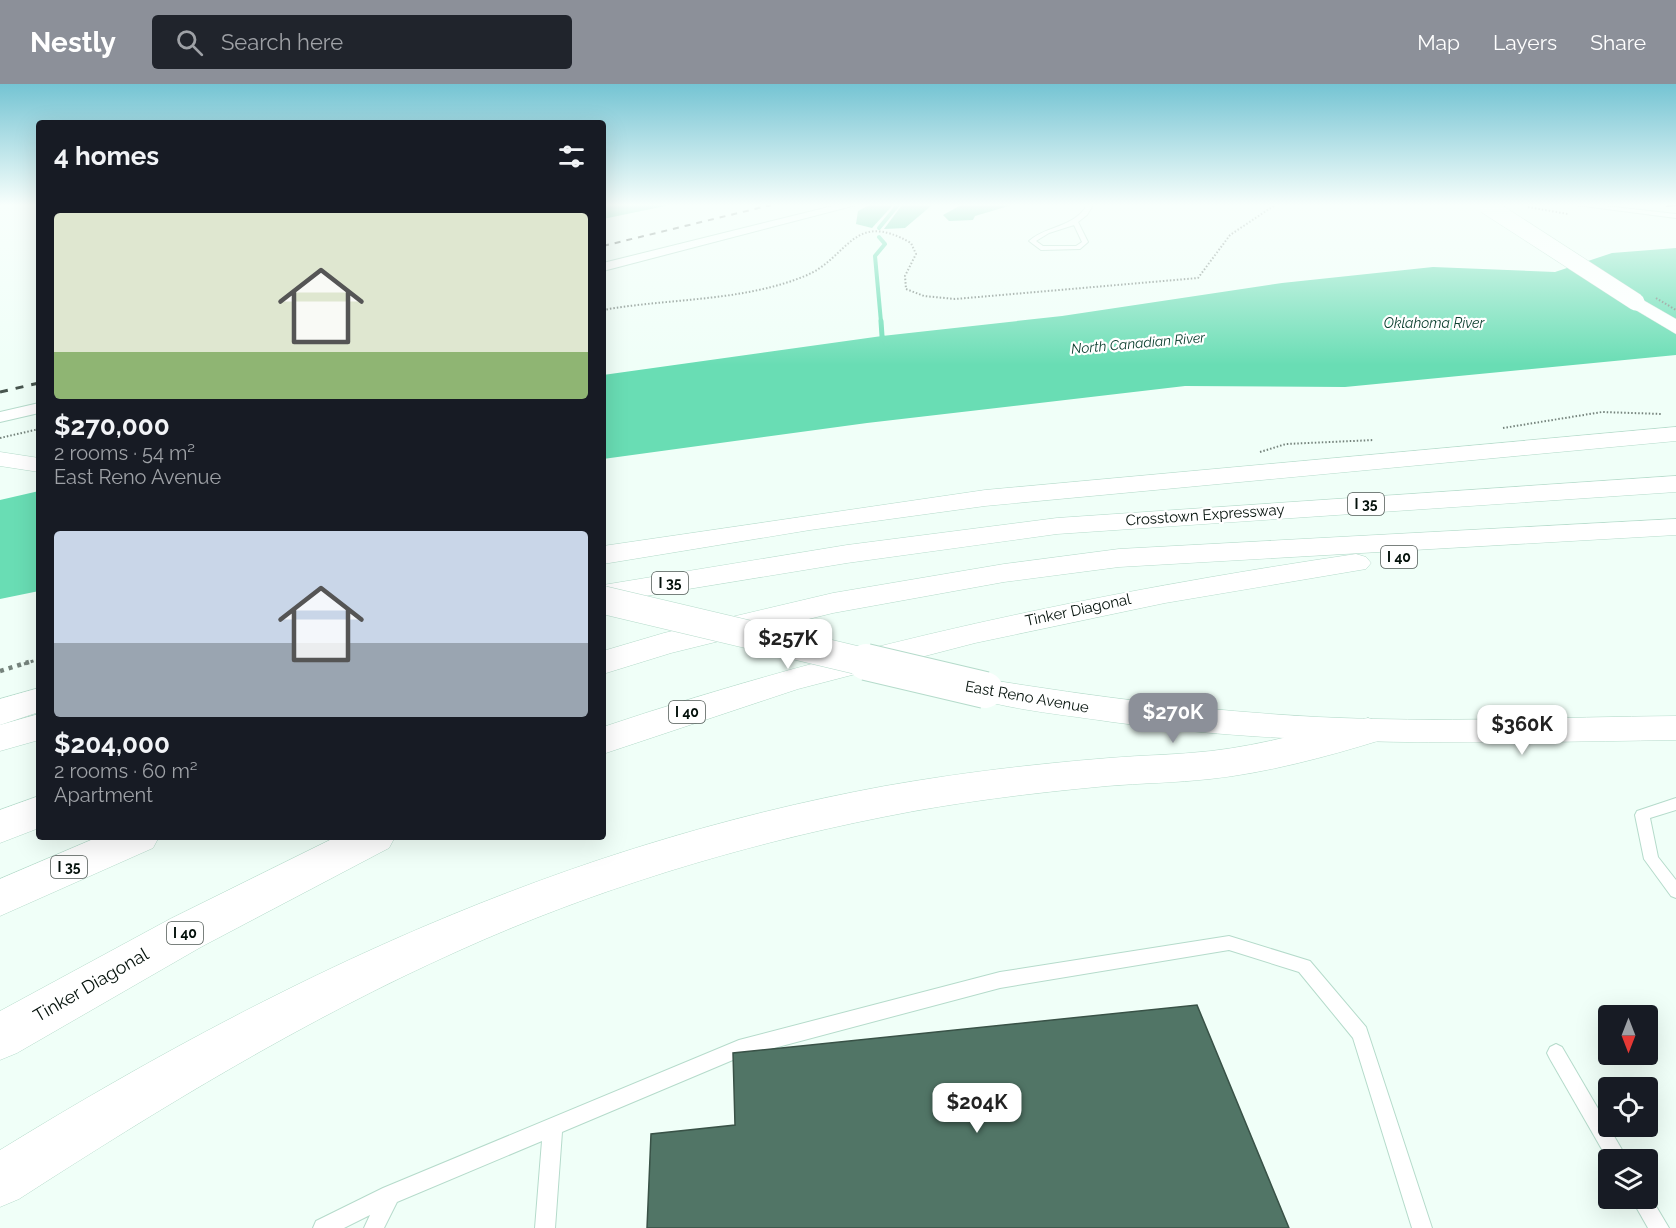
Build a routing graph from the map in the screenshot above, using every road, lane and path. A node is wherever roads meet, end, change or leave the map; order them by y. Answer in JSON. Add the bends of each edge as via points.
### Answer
{"nodes":[{"id":1,"x":637,"y":258,"type":"edge"},
{"id":2,"x":833,"y":258,"type":"edge"},
{"id":3,"x":914,"y":258,"type":"edge"},
{"id":4,"x":1215,"y":258,"type":"edge"},
{"id":5,"x":1568,"y":258,"type":"edge"},
{"id":6,"x":606,"y":266,"type":"edge"},
{"id":7,"x":606,"y":309,"type":"edge"},
{"id":8,"x":1676,"y":328,"type":"edge"},
{"id":9,"x":36,"y":409,"type":"edge"},
{"id":10,"x":0,"y":417,"type":"edge"},
{"id":11,"x":36,"y":430,"type":"edge"},
{"id":12,"x":1676,"y":434,"type":"edge"},
{"id":13,"x":0,"y":438,"type":"edge"},
{"id":14,"x":0,"y":459,"type":"edge"},
{"id":15,"x":36,"y":465,"type":"edge"},
{"id":16,"x":1676,"y":484,"type":"edge"},
{"id":17,"x":1676,"y":527,"type":"edge"},
{"id":18,"x":1566,"y":534,"type":"junction"},
{"id":19,"x":606,"y":555,"type":"edge"},
{"id":20,"x":738,"y":572,"type":"junction"},
{"id":21,"x":606,"y":594,"type":"edge"},
{"id":22,"x":606,"y":601,"type":"edge"},
{"id":23,"x":606,"y":608,"type":"edge"},
{"id":24,"x":36,"y":660,"type":"edge"},
{"id":25,"x":606,"y":662,"type":"edge"},
{"id":26,"x":0,"y":671,"type":"edge"},
{"id":27,"x":36,"y":701,"type":"edge"},
{"id":28,"x":0,"y":712,"type":"edge"},
{"id":29,"x":36,"y":728,"type":"edge"},
{"id":30,"x":1676,"y":728,"type":"edge"},
{"id":31,"x":1368,"y":731,"type":"junction"},
{"id":32,"x":0,"y":738,"type":"edge"},
{"id":33,"x":606,"y":740,"type":"edge"},
{"id":34,"x":1676,"y":804,"type":"edge"},
{"id":35,"x":36,"y":812,"type":"edge"},
{"id":36,"x":0,"y":827,"type":"edge"},
{"id":37,"x":132,"y":840,"type":"edge"},
{"id":38,"x":369,"y":840,"type":"edge"},
{"id":39,"x":1676,"y":891,"type":"edge"},
{"id":40,"x":0,"y":898,"type":"edge"},
{"id":41,"x":0,"y":1038,"type":"edge"},
{"id":42,"x":1556,"y":1053,"type":"dead end"},
{"id":43,"x":553,"y":1126,"type":"junction"},
{"id":44,"x":1612,"y":1149,"type":"edge"},
{"id":45,"x":0,"y":1180,"type":"edge"},
{"id":46,"x":390,"y":1194,"type":"junction"},
{"id":47,"x":1648,"y":1209,"type":"edge"},
{"id":48,"x":323,"y":1228,"type":"edge"},
{"id":49,"x":374,"y":1228,"type":"edge"},
{"id":50,"x":545,"y":1228,"type":"edge"},
{"id":51,"x":1422,"y":1228,"type":"edge"},
{"id":52,"x":1659,"y":1228,"type":"edge"}],
"edges":[{"from":1,"to":6,"type":"street"},
{"from":2,"to":7,"type":"path","via":[[825,266],[789,282],[713,298]]},
{"from":3,"to":4,"type":"path","via":[[905,276],[906,289],[936,298],[967,298],[1198,278]]},
{"from":5,"to":8,"type":"main road","bridge":true},
{"from":9,"to":10,"type":"street"},
{"from":11,"to":13,"type":"path"},
{"from":12,"to":19,"type":"highway","via":[[985,498]]},
{"from":14,"to":15,"type":"main road"},
{"from":16,"to":20,"type":"highway","name":"Crosstown Expressway","number":"I 35","via":[[1078,524],[952,538]]},
{"from":17,"to":18,"type":"highway"},
{"from":18,"to":25,"type":"highway","via":[[1119,558],[1004,573],[833,603],[674,641]]},
{"from":18,"to":33,"type":"highway","name":"Tinker Diagonal","number":"I 40","via":[[1232,581],[1079,609],[927,643],[771,686]]},
{"from":20,"to":21,"type":"highway","number":"I 35"},
{"from":20,"to":23,"type":"highway"},
{"from":22,"to":31,"type":"main road","name":"East Reno Avenue","bridge":true,"via":[[985,690],[1104,711],[1206,722]]},
{"from":24,"to":26,"type":"path"},
{"from":27,"to":28,"type":"highway"},
{"from":29,"to":32,"type":"highway"},
{"from":30,"to":31,"type":"main road","name":"East Reno Avenue"},
{"from":31,"to":45,"type":"highway","via":[[1212,765],[1051,778],[917,796],[756,831],[617,871],[509,910],[301,1006],[194,1063]]},
{"from":34,"to":39,"type":"lane","via":[[1642,815],[1651,859]]},
{"from":35,"to":36,"type":"highway"},
{"from":37,"to":40,"type":"highway","number":"I 35"},
{"from":38,"to":41,"type":"highway","name":"Tinker Diagonal","number":"I 40","via":[[133,960]]},
{"from":42,"to":44,"type":"lane"},
{"from":43,"to":46,"type":"lane"},
{"from":43,"to":50,"type":"lane"},
{"from":43,"to":51,"type":"lane","via":[[739,1049],[1000,980],[1229,943],[1304,966],[1360,1033]]},
{"from":46,"to":48,"type":"lane"},
{"from":46,"to":49,"type":"lane"},
{"from":47,"to":52,"type":"lane"}]}
